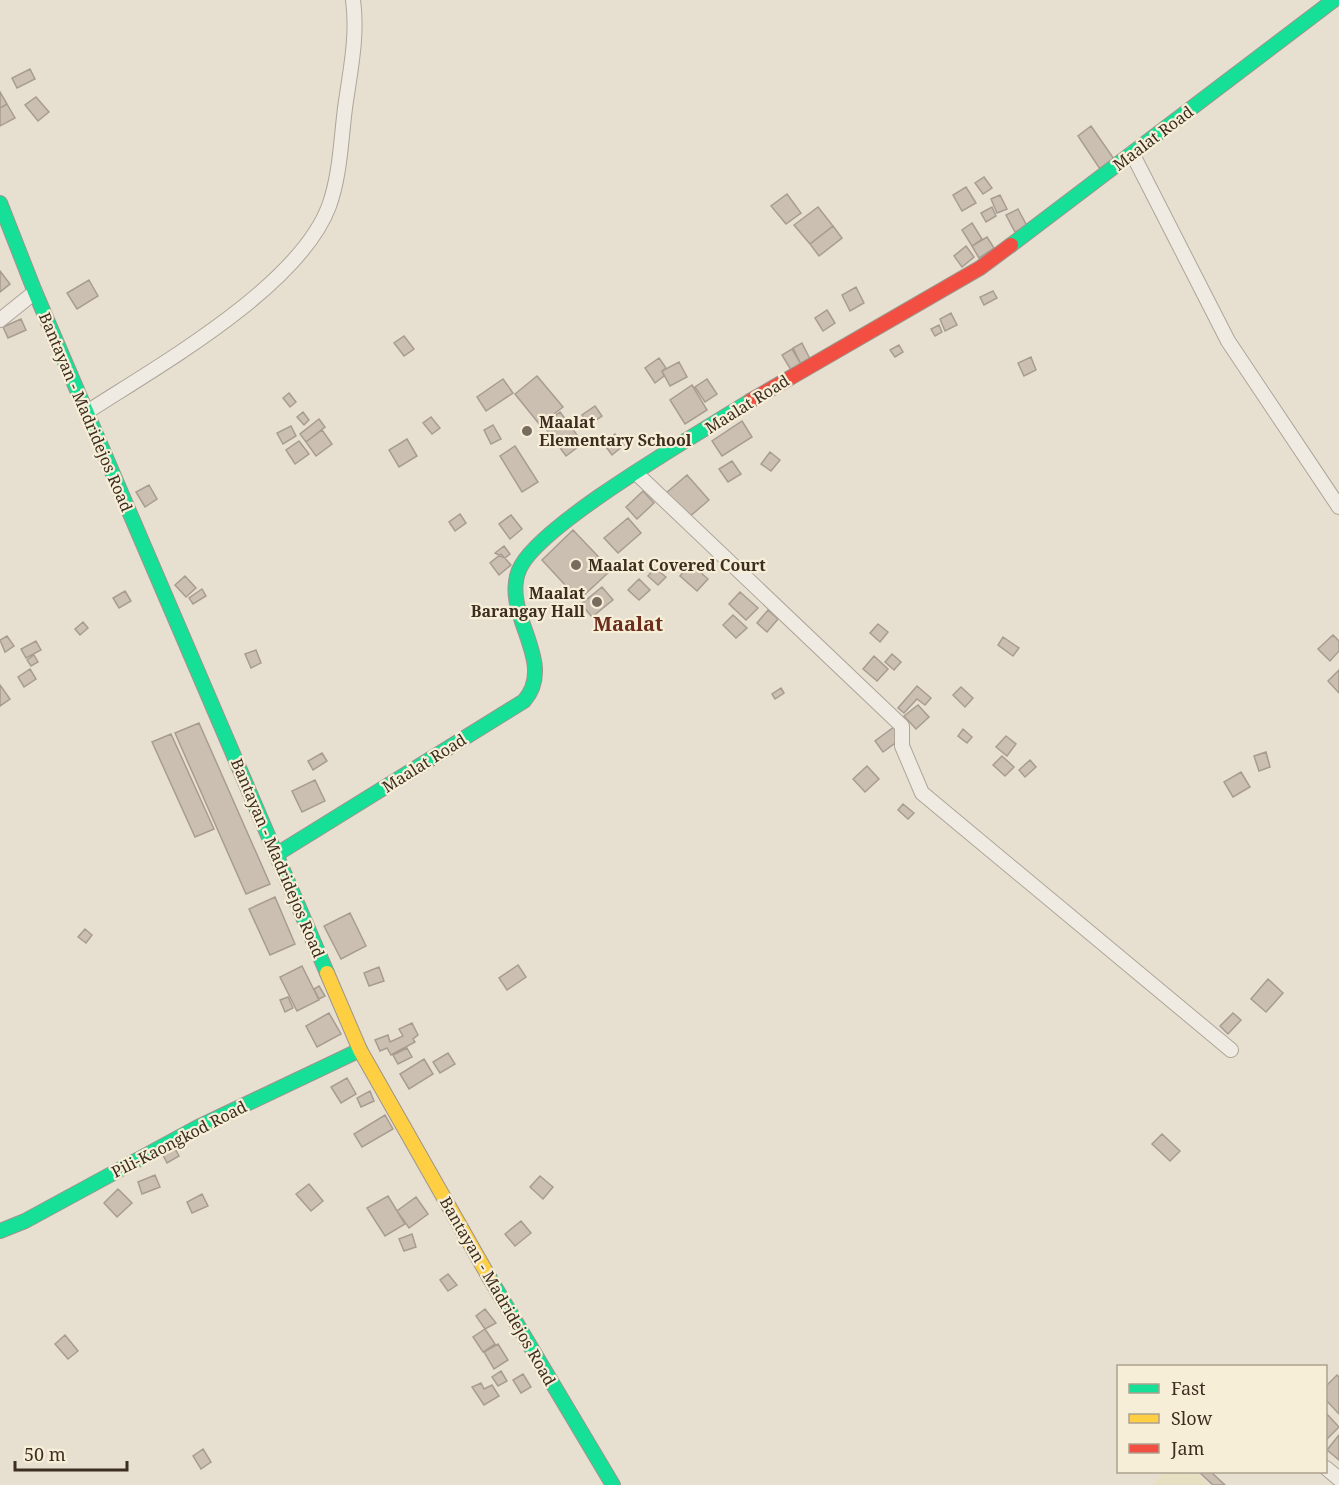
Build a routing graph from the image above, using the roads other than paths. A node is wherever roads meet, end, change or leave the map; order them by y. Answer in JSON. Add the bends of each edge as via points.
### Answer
{"nodes":[{"id":1,"x":353,"y":0,"type":"edge"},
{"id":2,"x":1334,"y":0,"type":"edge"},
{"id":3,"x":1132,"y":153,"type":"junction"},
{"id":4,"x":0,"y":203,"type":"edge"},
{"id":5,"x":35,"y":292,"type":"junction"},
{"id":6,"x":0,"y":320,"type":"edge"},
{"id":7,"x":87,"y":412,"type":"junction"},
{"id":8,"x":636,"y":473,"type":"junction"},
{"id":9,"x":1339,"y":507,"type":"edge"},
{"id":10,"x":277,"y":854,"type":"junction"},
{"id":11,"x":360,"y":1050,"type":"junction"},
{"id":12,"x":1231,"y":1050,"type":"dead end"},
{"id":13,"x":0,"y":1231,"type":"edge"},
{"id":14,"x":1327,"y":1469,"type":"edge"},
{"id":15,"x":1339,"y":1479,"type":"edge"},
{"id":16,"x":614,"y":1485,"type":"edge"}],
"edges":[{"from":1,"to":7,"type":"street","via":[[357,24],[338,164],[329,206],[314,236],[283,272],[204,337]]},
{"from":2,"to":3,"type":"street","name":"Maalat Road"},
{"from":3,"to":8,"type":"street","name":"Maalat Road","via":[[980,268],[767,391]]},
{"from":3,"to":9,"type":"street","via":[[1228,341]]},
{"from":4,"to":5,"type":"street","name":"Bantayan - Madridejos Road"},
{"from":5,"to":6,"type":"street"},
{"from":5,"to":7,"type":"street","name":"Bantayan - Madridejos Road"},
{"from":7,"to":10,"type":"street","name":"Bantayan - Madridejos Road"},
{"from":8,"to":10,"type":"street","name":"Maalat Road","via":[[544,537],[519,569],[517,597],[537,674],[532,693]]},
{"from":8,"to":12,"type":"street","via":[[902,726],[902,746],[922,793]]},
{"from":10,"to":11,"type":"street","name":"Bantayan - Madridejos Road"},
{"from":11,"to":13,"type":"street","name":"Pili-Kaongkod Road","via":[[198,1127]]},
{"from":11,"to":16,"type":"street","name":"Bantayan - Madridejos Road","via":[[475,1254]]},
{"from":14,"to":15,"type":"street"}]}
